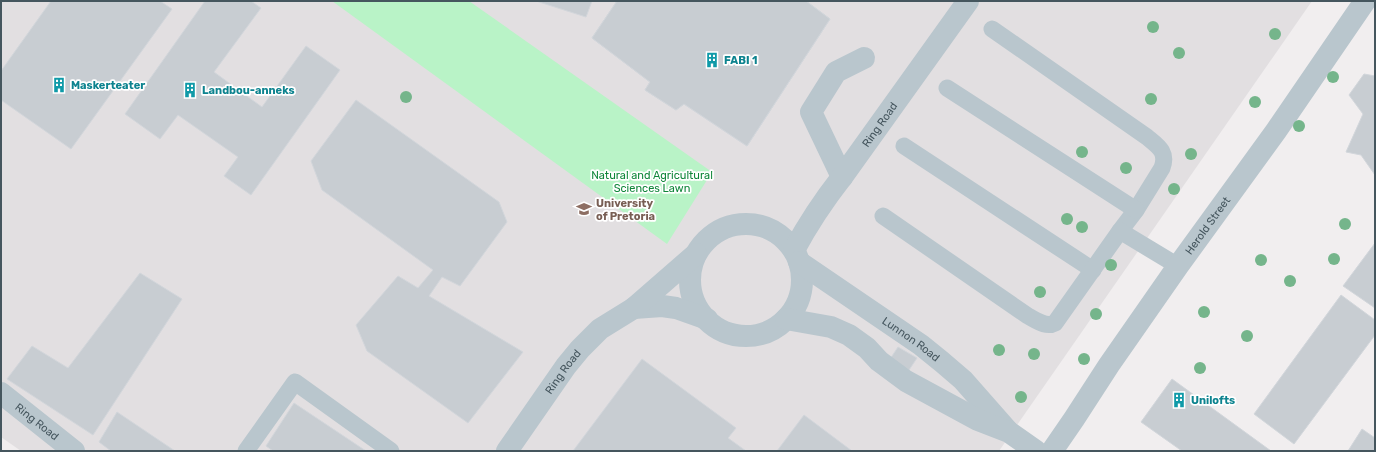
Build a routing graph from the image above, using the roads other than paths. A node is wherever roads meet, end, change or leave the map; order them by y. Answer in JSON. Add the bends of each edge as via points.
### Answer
{"nodes":[{"id":1,"x":968,"y":1,"type":"edge"},
{"id":2,"x":1365,"y":1,"type":"edge"},
{"id":3,"x":992,"y":29,"type":"dead end"},
{"id":4,"x":864,"y":58,"type":"dead end"},
{"id":5,"x":947,"y":88,"type":"dead end"},
{"id":6,"x":904,"y":146,"type":"dead end"},
{"id":7,"x":842,"y":177,"type":"junction"},
{"id":8,"x":1136,"y":210,"type":"junction"},
{"id":9,"x":883,"y":216,"type":"dead end"},
{"id":10,"x":1120,"y":231,"type":"junction"},
{"id":11,"x":696,"y":254,"type":"junction"},
{"id":12,"x":797,"y":256,"type":"junction"},
{"id":13,"x":1178,"y":266,"type":"junction"},
{"id":14,"x":1093,"y":270,"type":"junction"},
{"id":15,"x":634,"y":308,"type":"junction"},
{"id":16,"x":706,"y":319,"type":"junction"},
{"id":17,"x":786,"y":319,"type":"junction"},
{"id":18,"x":1,"y":393,"type":"edge"},
{"id":19,"x":1009,"y":432,"type":"junction"},
{"id":20,"x":74,"y":451,"type":"edge"},
{"id":21,"x":246,"y":451,"type":"edge"},
{"id":22,"x":392,"y":451,"type":"edge"},
{"id":23,"x":508,"y":451,"type":"edge"},
{"id":24,"x":1036,"y":451,"type":"edge"},
{"id":25,"x":1052,"y":451,"type":"edge"}],
"edges":[{"from":1,"to":7,"type":"street","name":"Ring Road"},
{"from":2,"to":13,"type":"street","name":"Herold Street","via":[[1276,131]]},
{"from":3,"to":8,"type":"lane","via":[[1162,150],[1162,168]]},
{"from":4,"to":7,"type":"street","via":[[836,72],[811,112]]},
{"from":5,"to":8,"type":"lane"},
{"from":6,"to":14,"type":"lane"},
{"from":7,"to":12,"type":"street","name":"Ring Road","via":[[806,227]]},
{"from":8,"to":10,"type":"lane"},
{"from":9,"to":14,"type":"lane","via":[[1028,316],[1045,324],[1055,323]]},
{"from":10,"to":13,"type":"lane"},
{"from":10,"to":14,"type":"lane"},
{"from":11,"to":12,"type":"street","via":[[702,245],[719,231],[729,226],[751,224],[770,229],[783,238]]},
{"from":11,"to":15,"type":"street","name":"Ring Road"},
{"from":11,"to":16,"type":"street","via":[[690,277],[691,288],[699,310]]},
{"from":12,"to":17,"type":"street","via":[[802,277],[801,292],[795,307]]},
{"from":12,"to":19,"type":"street","name":"Lunnon Road","via":[[942,362],[963,380]]},
{"from":13,"to":25,"type":"street","name":"Herold Street"},
{"from":15,"to":16,"type":"street","name":"Ring Road","via":[[676,308]]},
{"from":15,"to":23,"type":"street","name":"Ring Road","via":[[600,329],[580,349]]},
{"from":16,"to":17,"type":"street","via":[[725,331],[746,335],[768,331]]},
{"from":17,"to":19,"type":"street","name":"Lunnon Road","via":[[831,327],[850,335],[906,381],[978,420]]},
{"from":18,"to":20,"type":"street","name":"Ring Road"},
{"from":19,"to":24,"type":"street","name":"Lunnon Road"},
{"from":21,"to":22,"type":"lane","via":[[295,382]]}]}
